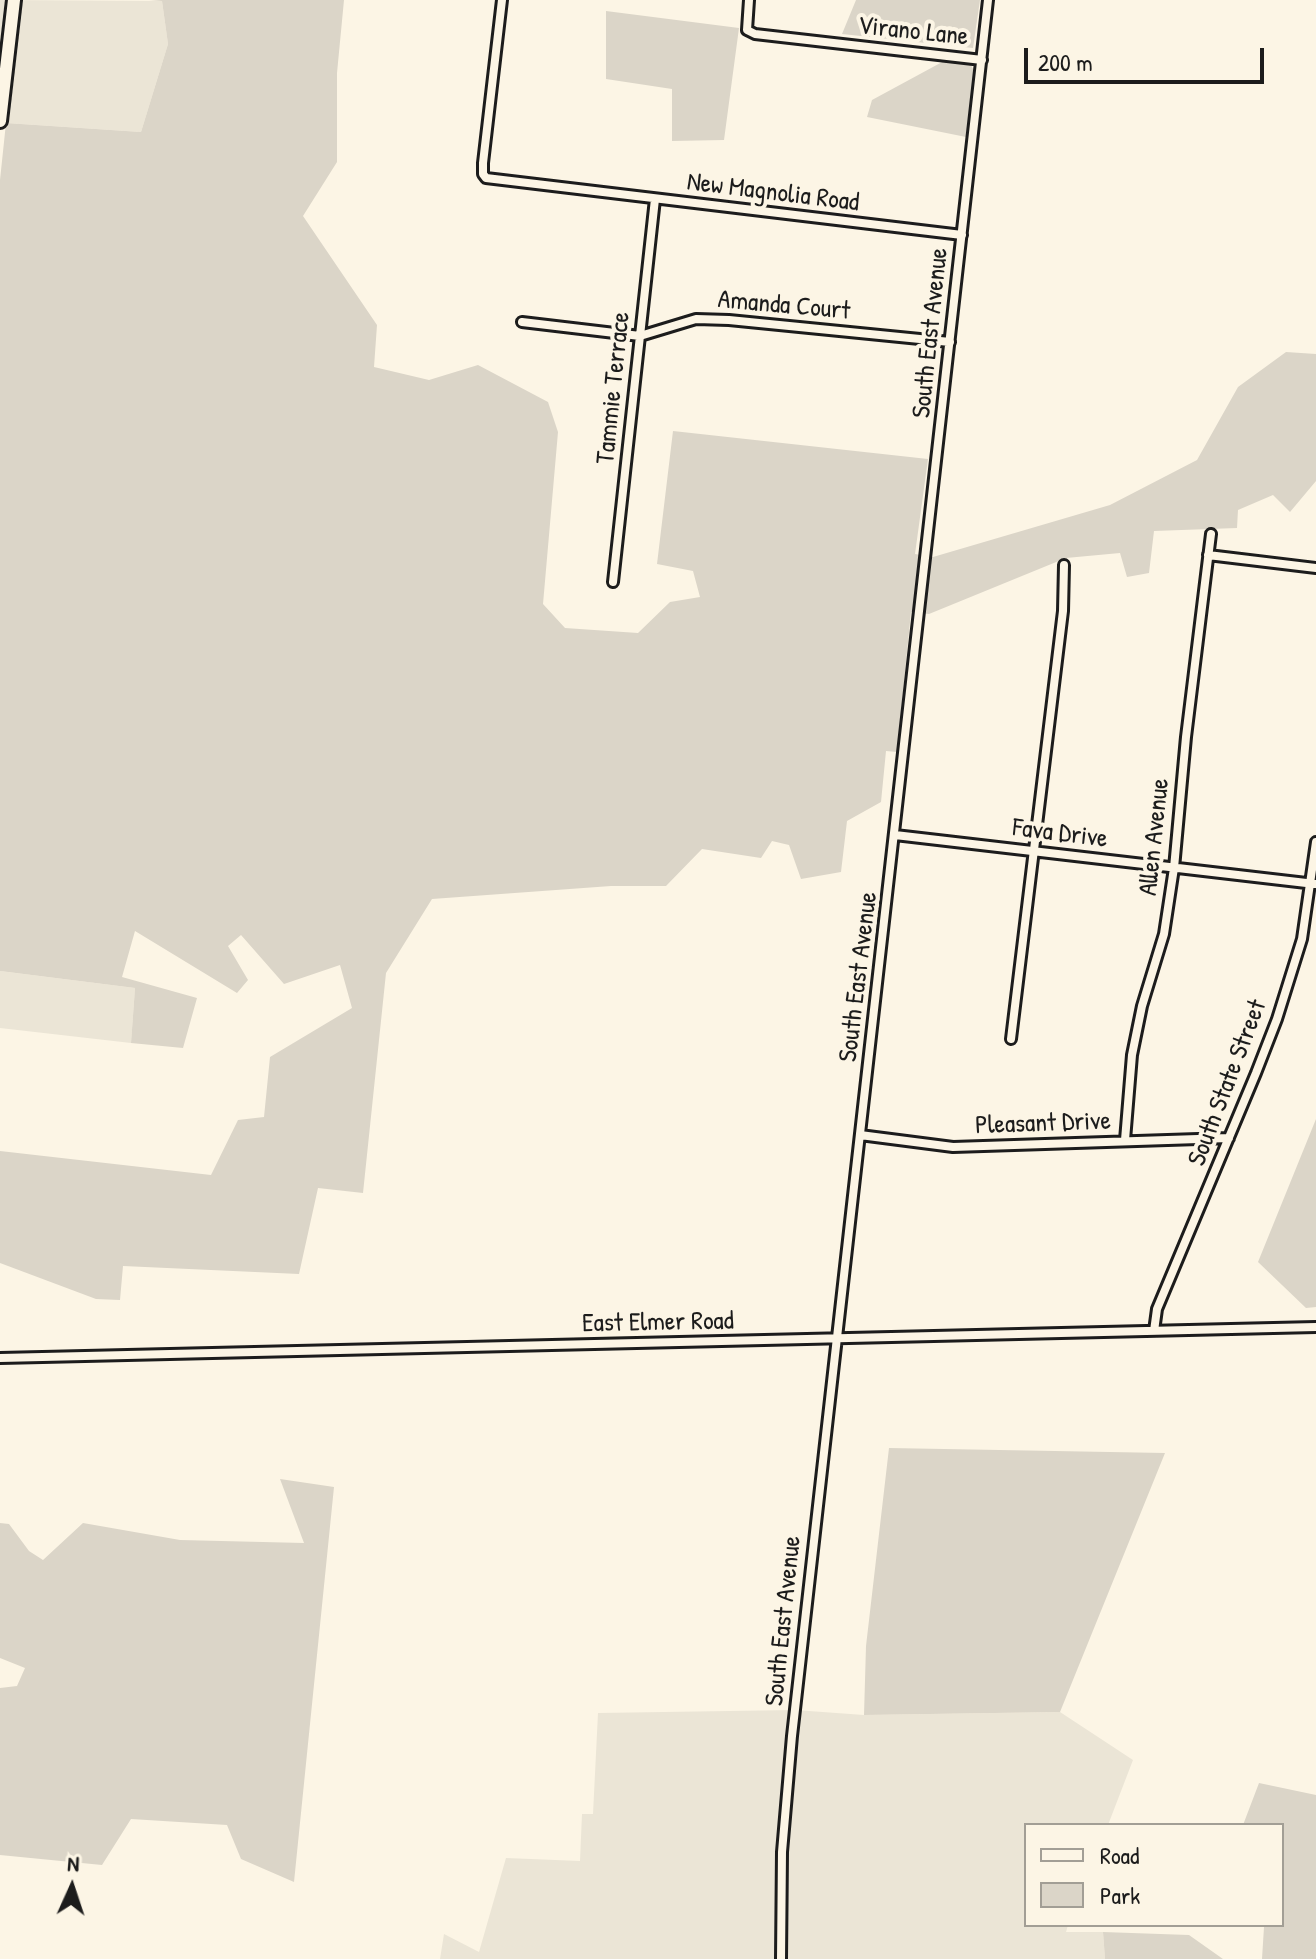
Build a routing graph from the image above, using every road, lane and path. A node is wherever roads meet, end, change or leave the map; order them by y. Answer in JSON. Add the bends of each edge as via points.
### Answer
{"nodes":[{"id":1,"x":14,"y":0,"type":"edge"},
{"id":2,"x":502,"y":0,"type":"edge"},
{"id":3,"x":749,"y":0,"type":"edge"},
{"id":4,"x":988,"y":0,"type":"edge"},
{"id":5,"x":982,"y":60,"type":"junction"},
{"id":6,"x":0,"y":121,"type":"edge"},
{"id":7,"x":655,"y":199,"type":"junction"},
{"id":8,"x":962,"y":235,"type":"junction"},
{"id":9,"x":522,"y":322,"type":"dead end"},
{"id":10,"x":640,"y":336,"type":"junction"},
{"id":11,"x":950,"y":342,"type":"junction"},
{"id":12,"x":1211,"y":534,"type":"dead end"},
{"id":13,"x":1208,"y":555,"type":"junction"},
{"id":14,"x":1064,"y":565,"type":"dead end"},
{"id":15,"x":1316,"y":568,"type":"edge"},
{"id":16,"x":613,"y":582,"type":"dead end"},
{"id":17,"x":895,"y":835,"type":"junction"},
{"id":18,"x":1316,"y":842,"type":"edge"},
{"id":19,"x":1034,"y":851,"type":"junction"},
{"id":20,"x":1174,"y":868,"type":"junction"},
{"id":21,"x":1314,"y":884,"type":"edge"},
{"id":22,"x":1011,"y":1039,"type":"dead end"},
{"id":23,"x":860,"y":1135,"type":"junction"},
{"id":24,"x":1229,"y":1138,"type":"junction"},
{"id":25,"x":1125,"y":1140,"type":"junction"},
{"id":26,"x":1316,"y":1327,"type":"edge"},
{"id":27,"x":1154,"y":1331,"type":"junction"},
{"id":28,"x":836,"y":1339,"type":"junction"},
{"id":29,"x":0,"y":1358,"type":"edge"},
{"id":30,"x":781,"y":1959,"type":"edge"}],
"edges":[{"from":1,"to":6,"type":"main road"},
{"from":2,"to":7,"type":"street","name":"New Magnolia Road","via":[[483,174],[494,180]]},
{"from":3,"to":5,"type":"street","name":"Virano Lane","via":[[747,30],[755,34]]},
{"from":4,"to":5,"type":"street","name":"South East Avenue"},
{"from":5,"to":8,"type":"street","name":"South East Avenue"},
{"from":7,"to":8,"type":"street","name":"New Magnolia Road"},
{"from":7,"to":10,"type":"street","name":"Tammie Terrace"},
{"from":8,"to":11,"type":"street","name":"South East Avenue"},
{"from":9,"to":10,"type":"street","name":"Amanda Court"},
{"from":10,"to":11,"type":"street","name":"Amanda Court","via":[[696,319]]},
{"from":10,"to":16,"type":"street","name":"Tammie Terrace"},
{"from":11,"to":17,"type":"street","name":"South East Avenue"},
{"from":12,"to":13,"type":"street","name":"Allen Avenue"},
{"from":13,"to":15,"type":"street"},
{"from":13,"to":20,"type":"street","name":"Allen Avenue"},
{"from":14,"to":19,"type":"street"},
{"from":17,"to":19,"type":"street","name":"Fava Drive"},
{"from":17,"to":23,"type":"street","name":"South East Avenue"},
{"from":18,"to":21,"type":"street","name":"South State Street"},
{"from":19,"to":20,"type":"street","name":"Fava Drive"},
{"from":19,"to":22,"type":"street"},
{"from":20,"to":21,"type":"street","name":"Fava Drive"},
{"from":20,"to":25,"type":"street","name":"Allen Avenue","via":[[1164,934],[1134,1042]]},
{"from":21,"to":24,"type":"street","name":"South State Street","via":[[1291,975]]},
{"from":23,"to":25,"type":"street","name":"Pleasant Drive","via":[[953,1147]]},
{"from":23,"to":28,"type":"street","name":"South East Avenue"},
{"from":24,"to":25,"type":"street","name":"Pleasant Drive"},
{"from":24,"to":27,"type":"street","name":"South State Street","via":[[1157,1309]]},
{"from":26,"to":27,"type":"street","name":"East Elmer Road"},
{"from":27,"to":28,"type":"street","name":"East Elmer Road"},
{"from":28,"to":29,"type":"street","name":"East Elmer Road"},
{"from":28,"to":30,"type":"street","name":"South East Avenue","via":[[784,1819]]}]}
